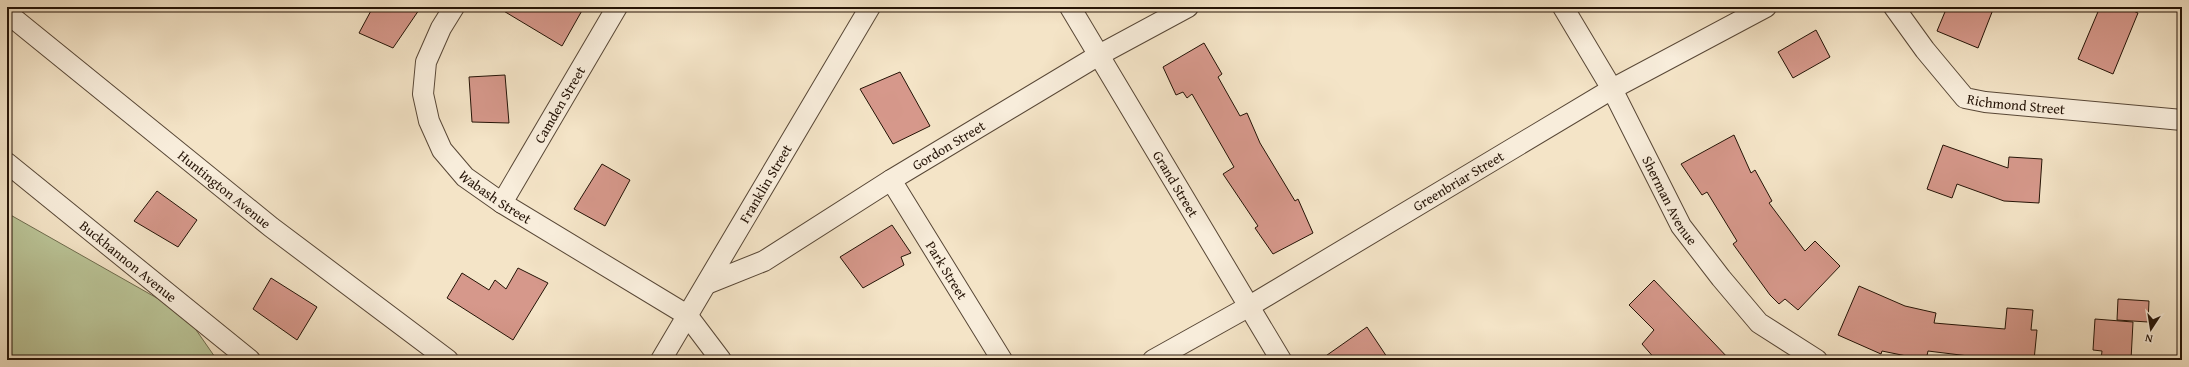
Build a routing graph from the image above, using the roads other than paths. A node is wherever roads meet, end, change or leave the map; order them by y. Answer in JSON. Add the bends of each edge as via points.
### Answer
{"nodes":[{"id":1,"x":454,"y":7,"type":"edge"},
{"id":2,"x":617,"y":7,"type":"edge"},
{"id":3,"x":870,"y":7,"type":"edge"},
{"id":4,"x":1070,"y":7,"type":"edge"},
{"id":5,"x":1188,"y":7,"type":"edge"},
{"id":6,"x":1563,"y":7,"type":"edge"},
{"id":7,"x":1766,"y":7,"type":"edge"},
{"id":8,"x":1894,"y":7,"type":"edge"},
{"id":9,"x":7,"y":13,"type":"edge"},
{"id":10,"x":1099,"y":55,"type":"junction"},
{"id":11,"x":1612,"y":90,"type":"junction"},
{"id":12,"x":2182,"y":120,"type":"edge"},
{"id":13,"x":7,"y":163,"type":"edge"},
{"id":14,"x":891,"y":180,"type":"junction"},
{"id":15,"x":502,"y":203,"type":"junction"},
{"id":16,"x":709,"y":283,"type":"junction"},
{"id":17,"x":1248,"y":307,"type":"junction"},
{"id":18,"x":687,"y":315,"type":"junction"},
{"id":19,"x":250,"y":360,"type":"edge"},
{"id":20,"x":448,"y":360,"type":"edge"},
{"id":21,"x":662,"y":360,"type":"edge"},
{"id":22,"x":721,"y":360,"type":"edge"},
{"id":23,"x":1002,"y":360,"type":"edge"},
{"id":24,"x":1153,"y":360,"type":"edge"},
{"id":25,"x":1281,"y":360,"type":"edge"},
{"id":26,"x":1817,"y":360,"type":"edge"}],
"edges":[{"from":1,"to":15,"type":"street","name":"Wabash Street","via":[[441,28],[426,62],[423,94],[429,122],[442,150],[465,177]]},
{"from":2,"to":15,"type":"street","name":"Camden Street"},
{"from":3,"to":16,"type":"street","name":"Franklin Street"},
{"from":4,"to":10,"type":"street","name":"Grand Street"},
{"from":5,"to":10,"type":"street","name":"Gordon Street"},
{"from":6,"to":11,"type":"street","name":"Sherman Avenue"},
{"from":7,"to":11,"type":"street","name":"Greenbriar Street"},
{"from":8,"to":12,"type":"street","name":"Richmond Street","via":[[1964,98]]},
{"from":9,"to":20,"type":"street","name":"Huntington Avenue","via":[[272,227]]},
{"from":10,"to":14,"type":"street","name":"Gordon Street"},
{"from":10,"to":17,"type":"street","name":"Grand Street"},
{"from":11,"to":17,"type":"street","name":"Greenbriar Street"},
{"from":11,"to":26,"type":"street","name":"Sherman Avenue","via":[[1681,226],[1759,323]]},
{"from":13,"to":19,"type":"street","name":"Buckhannon Avenue"},
{"from":14,"to":16,"type":"street","name":"Gordon Street","via":[[764,261]]},
{"from":14,"to":23,"type":"street","name":"Park Street"},
{"from":15,"to":18,"type":"street","name":"Wabash Street"},
{"from":16,"to":18,"type":"street","name":"Franklin Street"},
{"from":17,"to":24,"type":"street","name":"Greenbriar Street"},
{"from":17,"to":25,"type":"street","name":"Grand Street"},
{"from":18,"to":21,"type":"street","name":"Franklin Street"},
{"from":18,"to":22,"type":"street"}]}
